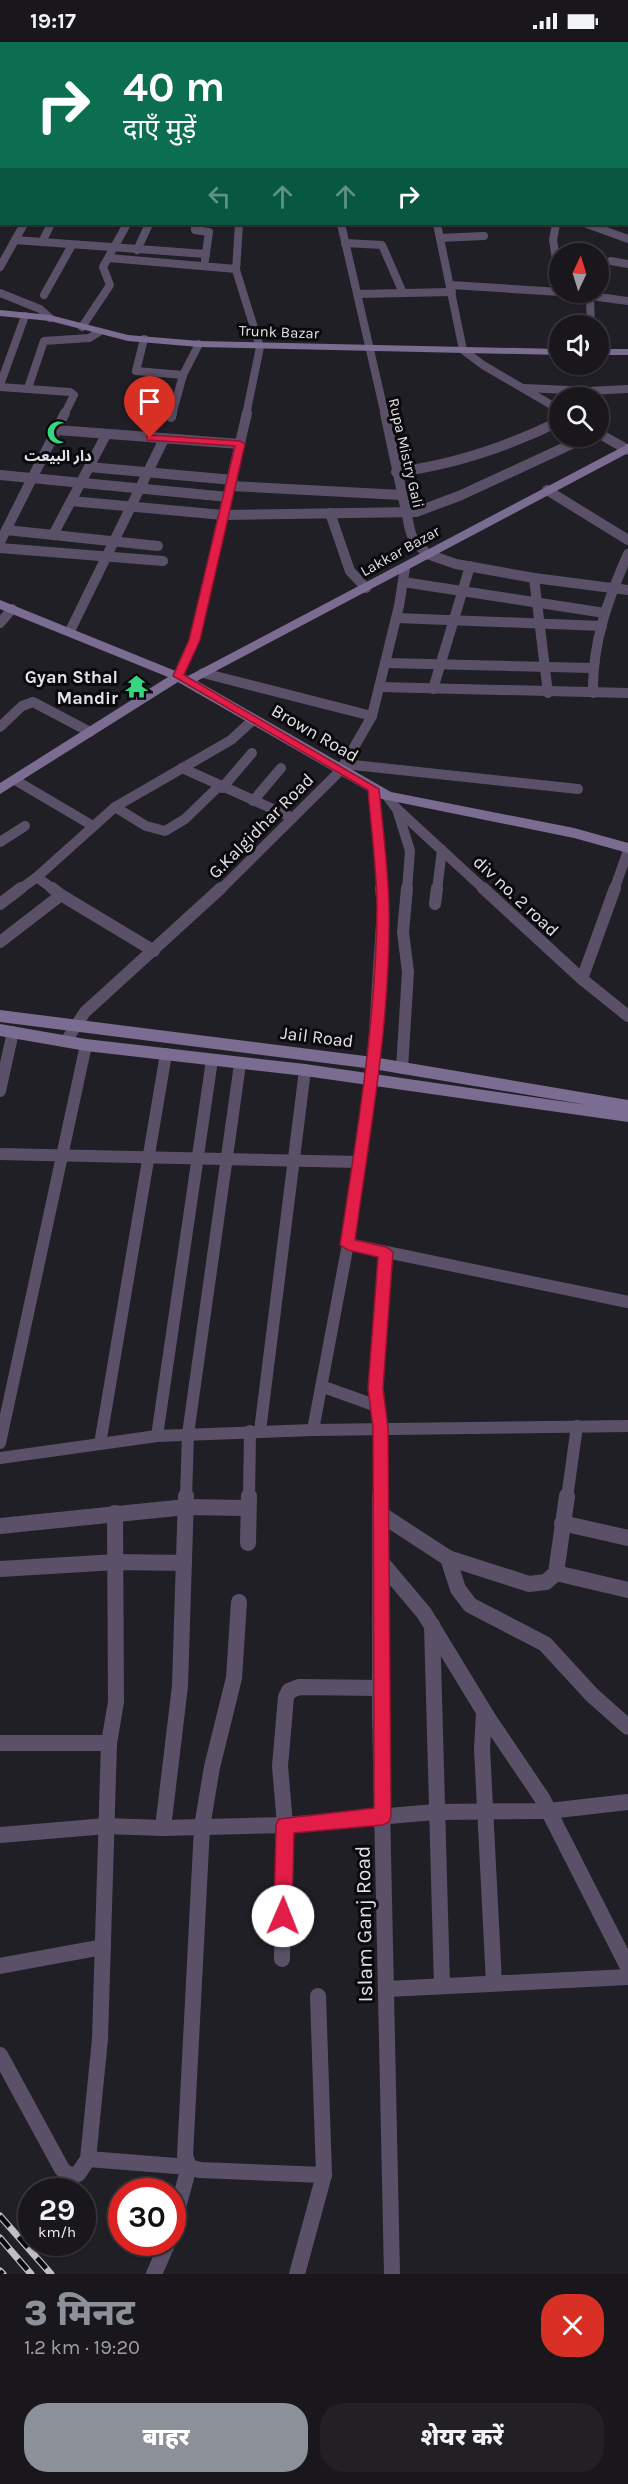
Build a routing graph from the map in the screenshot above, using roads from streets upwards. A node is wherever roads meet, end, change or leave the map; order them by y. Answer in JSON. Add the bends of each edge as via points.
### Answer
{"nodes":[{"id":1,"x":23,"y":225,"type":"edge"},
{"id":2,"x":50,"y":225,"type":"edge"},
{"id":3,"x":127,"y":225,"type":"edge"},
{"id":4,"x":149,"y":225,"type":"edge"},
{"id":5,"x":195,"y":225,"type":"edge"},
{"id":6,"x":239,"y":225,"type":"edge"},
{"id":7,"x":341,"y":225,"type":"edge"},
{"id":8,"x":437,"y":225,"type":"edge"},
{"id":9,"x":556,"y":225,"type":"edge"},
{"id":10,"x":590,"y":225,"type":"edge"},
{"id":11,"x":484,"y":236,"type":"dead end"},
{"id":12,"x":440,"y":238,"type":"junction"},
{"id":13,"x":628,"y":239,"type":"edge"},
{"id":14,"x":15,"y":240,"type":"junction"},
{"id":15,"x":42,"y":242,"type":"junction"},
{"id":16,"x":345,"y":243,"type":"junction"},
{"id":17,"x":553,"y":243,"type":"edge"},
{"id":18,"x":72,"y":245,"type":"junction"},
{"id":19,"x":115,"y":249,"type":"junction"},
{"id":20,"x":137,"y":250,"type":"junction"},
{"id":21,"x":206,"y":254,"type":"junction"},
{"id":22,"x":110,"y":258,"type":"junction"},
{"id":23,"x":611,"y":261,"type":"dead end"},
{"id":24,"x":628,"y":264,"type":"edge"},
{"id":25,"x":204,"y":266,"type":"junction"},
{"id":26,"x":0,"y":267,"type":"edge"},
{"id":27,"x":236,"y":269,"type":"junction"},
{"id":28,"x":452,"y":289,"type":"junction"},
{"id":29,"x":549,"y":291,"type":"edge"},
{"id":30,"x":0,"y":293,"type":"edge"},
{"id":31,"x":403,"y":293,"type":"junction"},
{"id":32,"x":359,"y":294,"type":"junction"},
{"id":33,"x":44,"y":295,"type":"dead end"},
{"id":34,"x":609,"y":299,"type":"edge"},
{"id":35,"x":628,"y":301,"type":"edge"},
{"id":36,"x":0,"y":313,"type":"edge"},
{"id":37,"x":25,"y":316,"type":"junction"},
{"id":38,"x":50,"y":318,"type":"junction"},
{"id":39,"x":82,"y":327,"type":"junction"},
{"id":40,"x":99,"y":332,"type":"junction"},
{"id":41,"x":144,"y":339,"type":"junction"},
{"id":42,"x":199,"y":344,"type":"junction"},
{"id":43,"x":260,"y":347,"type":"junction"},
{"id":44,"x":371,"y":350,"type":"junction"},
{"id":45,"x":464,"y":350,"type":"junction"},
{"id":46,"x":549,"y":352,"type":"edge"},
{"id":47,"x":609,"y":352,"type":"edge"},
{"id":48,"x":628,"y":352,"type":"edge"},
{"id":49,"x":183,"y":375,"type":"junction"},
{"id":50,"x":0,"y":386,"type":"edge"},
{"id":51,"x":28,"y":388,"type":"junction"},
{"id":52,"x":521,"y":388,"type":"junction"},
{"id":53,"x":628,"y":389,"type":"edge"},
{"id":54,"x":549,"y":404,"type":"edge"},
{"id":55,"x":171,"y":417,"type":"dead end"},
{"id":56,"x":549,"y":426,"type":"edge"},
{"id":57,"x":57,"y":430,"type":"junction"},
{"id":58,"x":106,"y":435,"type":"junction"},
{"id":59,"x":164,"y":439,"type":"junction"},
{"id":60,"x":609,"y":439,"type":"edge"},
{"id":61,"x":240,"y":444,"type":"junction"},
{"id":62,"x":565,"y":447,"type":"edge"},
{"id":63,"x":627,"y":449,"type":"edge"},
{"id":64,"x":89,"y":467,"type":"junction"},
{"id":65,"x":396,"y":472,"type":"junction"},
{"id":66,"x":147,"y":473,"type":"junction"},
{"id":67,"x":0,"y":475,"type":"edge"},
{"id":68,"x":33,"y":479,"type":"junction"},
{"id":69,"x":81,"y":483,"type":"junction"},
{"id":70,"x":232,"y":483,"type":"junction"},
{"id":71,"x":140,"y":489,"type":"junction"},
{"id":72,"x":547,"y":490,"type":"junction"},
{"id":73,"x":402,"y":495,"type":"junction"},
{"id":74,"x":228,"y":497,"type":"junction"},
{"id":75,"x":71,"y":501,"type":"junction"},
{"id":76,"x":132,"y":507,"type":"junction"},
{"id":77,"x":330,"y":513,"type":"junction"},
{"id":78,"x":406,"y":513,"type":"junction"},
{"id":79,"x":223,"y":515,"type":"junction"},
{"id":80,"x":6,"y":530,"type":"junction"},
{"id":81,"x":53,"y":535,"type":"junction"},
{"id":82,"x":628,"y":540,"type":"edge"},
{"id":83,"x":0,"y":542,"type":"edge"},
{"id":84,"x":115,"y":542,"type":"junction"},
{"id":85,"x":158,"y":546,"type":"dead end"},
{"id":86,"x":0,"y":548,"type":"edge"},
{"id":87,"x":427,"y":554,"type":"junction"},
{"id":88,"x":628,"y":554,"type":"edge"},
{"id":89,"x":107,"y":558,"type":"junction"},
{"id":90,"x":163,"y":561,"type":"dead end"},
{"id":91,"x":470,"y":566,"type":"junction"},
{"id":92,"x":405,"y":568,"type":"junction"},
{"id":93,"x":534,"y":578,"type":"junction"},
{"id":94,"x":403,"y":582,"type":"junction"},
{"id":95,"x":366,"y":588,"type":"junction"},
{"id":96,"x":613,"y":588,"type":"junction"},
{"id":97,"x":628,"y":590,"type":"edge"},
{"id":98,"x":463,"y":591,"type":"junction"},
{"id":99,"x":538,"y":604,"type":"junction"},
{"id":100,"x":6,"y":606,"type":"edge"},
{"id":101,"x":605,"y":613,"type":"junction"},
{"id":102,"x":397,"y":618,"type":"junction"},
{"id":103,"x":454,"y":620,"type":"junction"},
{"id":104,"x":0,"y":623,"type":"edge"},
{"id":105,"x":541,"y":624,"type":"junction"},
{"id":106,"x":602,"y":626,"type":"junction"},
{"id":107,"x":70,"y":631,"type":"junction"},
{"id":108,"x":386,"y":663,"type":"junction"},
{"id":109,"x":440,"y":665,"type":"junction"},
{"id":110,"x":545,"y":667,"type":"junction"},
{"id":111,"x":591,"y":668,"type":"junction"},
{"id":112,"x":203,"y":673,"type":"junction"},
{"id":113,"x":183,"y":679,"type":"junction"},
{"id":114,"x":380,"y":687,"type":"junction"},
{"id":115,"x":433,"y":689,"type":"junction"},
{"id":116,"x":548,"y":693,"type":"junction"},
{"id":117,"x":593,"y":693,"type":"junction"},
{"id":118,"x":628,"y":693,"type":"edge"},
{"id":119,"x":372,"y":716,"type":"junction"},
{"id":120,"x":253,"y":720,"type":"junction"},
{"id":121,"x":0,"y":727,"type":"edge"},
{"id":122,"x":90,"y":732,"type":"junction"},
{"id":123,"x":252,"y":753,"type":"dead end"},
{"id":124,"x":343,"y":767,"type":"junction"},
{"id":125,"x":182,"y":768,"type":"junction"},
{"id":126,"x":281,"y":768,"type":"dead end"},
{"id":127,"x":15,"y":780,"type":"junction"},
{"id":128,"x":220,"y":787,"type":"junction"},
{"id":129,"x":0,"y":789,"type":"edge"},
{"id":130,"x":374,"y":789,"type":"junction"},
{"id":131,"x":578,"y":789,"type":"dead end"},
{"id":132,"x":387,"y":796,"type":"junction"},
{"id":133,"x":253,"y":801,"type":"junction"},
{"id":134,"x":115,"y":807,"type":"junction"},
{"id":135,"x":396,"y":808,"type":"junction"},
{"id":136,"x":293,"y":818,"type":"junction"},
{"id":137,"x":24,"y":826,"type":"dead end"},
{"id":138,"x":93,"y":826,"type":"junction"},
{"id":139,"x":0,"y":842,"type":"edge"},
{"id":140,"x":628,"y":849,"type":"edge"},
{"id":141,"x":442,"y":850,"type":"junction"},
{"id":142,"x":37,"y":877,"type":"junction"},
{"id":143,"x":61,"y":895,"type":"junction"},
{"id":144,"x":0,"y":904,"type":"edge"},
{"id":145,"x":435,"y":904,"type":"dead end"},
{"id":146,"x":0,"y":942,"type":"edge"},
{"id":147,"x":154,"y":951,"type":"junction"},
{"id":148,"x":582,"y":979,"type":"junction"},
{"id":149,"x":0,"y":1016,"type":"edge"},
{"id":150,"x":628,"y":1016,"type":"edge"},
{"id":151,"x":6,"y":1031,"type":"edge"},
{"id":152,"x":70,"y":1034,"type":"junction"},
{"id":153,"x":86,"y":1045,"type":"junction"},
{"id":154,"x":166,"y":1054,"type":"junction"},
{"id":155,"x":212,"y":1060,"type":"junction"},
{"id":156,"x":240,"y":1064,"type":"junction"},
{"id":157,"x":402,"y":1068,"type":"junction"},
{"id":158,"x":305,"y":1070,"type":"junction"},
{"id":159,"x":372,"y":1071,"type":"junction"},
{"id":160,"x":467,"y":1086,"type":"junction"},
{"id":161,"x":0,"y":1091,"type":"edge"},
{"id":162,"x":628,"y":1106,"type":"edge"},
{"id":163,"x":628,"y":1118,"type":"edge"},
{"id":164,"x":0,"y":1154,"type":"edge"},
{"id":165,"x":62,"y":1156,"type":"junction"},
{"id":166,"x":150,"y":1158,"type":"junction"},
{"id":167,"x":198,"y":1159,"type":"junction"},
{"id":168,"x":226,"y":1160,"type":"junction"},
{"id":169,"x":292,"y":1162,"type":"junction"},
{"id":170,"x":359,"y":1162,"type":"junction"},
{"id":171,"x":348,"y":1245,"type":"junction"},
{"id":172,"x":386,"y":1252,"type":"junction"},
{"id":173,"x":628,"y":1302,"type":"edge"},
{"id":174,"x":321,"y":1386,"type":"junction"},
{"id":175,"x":377,"y":1406,"type":"junction"},
{"id":176,"x":577,"y":1426,"type":"junction"},
{"id":177,"x":628,"y":1426,"type":"edge"},
{"id":178,"x":380,"y":1428,"type":"junction"},
{"id":179,"x":313,"y":1430,"type":"junction"},
{"id":180,"x":255,"y":1431,"type":"junction"},
{"id":181,"x":188,"y":1434,"type":"junction"},
{"id":182,"x":157,"y":1436,"type":"junction"},
{"id":183,"x":0,"y":1443,"type":"edge"},
{"id":184,"x":100,"y":1444,"type":"junction"},
{"id":185,"x":0,"y":1458,"type":"edge"},
{"id":186,"x":186,"y":1507,"type":"junction"},
{"id":187,"x":248,"y":1508,"type":"junction"},
{"id":188,"x":115,"y":1513,"type":"junction"},
{"id":189,"x":381,"y":1515,"type":"junction"},
{"id":190,"x":562,"y":1522,"type":"junction"},
{"id":191,"x":0,"y":1526,"type":"edge"},
{"id":192,"x":628,"y":1538,"type":"edge"},
{"id":193,"x":248,"y":1543,"type":"dead end"},
{"id":194,"x":448,"y":1558,"type":"junction"},
{"id":195,"x":116,"y":1562,"type":"junction"},
{"id":196,"x":381,"y":1562,"type":"junction"},
{"id":197,"x":184,"y":1563,"type":"junction"},
{"id":198,"x":0,"y":1569,"type":"edge"},
{"id":199,"x":556,"y":1573,"type":"junction"},
{"id":200,"x":628,"y":1590,"type":"edge"},
{"id":201,"x":239,"y":1602,"type":"dead end"},
{"id":202,"x":432,"y":1621,"type":"junction"},
{"id":203,"x":380,"y":1688,"type":"junction"},
{"id":204,"x":484,"y":1713,"type":"junction"},
{"id":205,"x":628,"y":1727,"type":"edge"},
{"id":206,"x":0,"y":1743,"type":"edge"},
{"id":207,"x":109,"y":1743,"type":"junction"},
{"id":208,"x":628,"y":1802,"type":"edge"},
{"id":209,"x":549,"y":1810,"type":"junction"},
{"id":210,"x":435,"y":1812,"type":"junction"},
{"id":211,"x":486,"y":1812,"type":"junction"},
{"id":212,"x":383,"y":1816,"type":"junction"},
{"id":213,"x":285,"y":1825,"type":"junction"},
{"id":214,"x":106,"y":1827,"type":"junction"},
{"id":215,"x":202,"y":1827,"type":"junction"},
{"id":216,"x":163,"y":1828,"type":"junction"},
{"id":217,"x":0,"y":1835,"type":"edge"},
{"id":218,"x":103,"y":1947,"type":"junction"},
{"id":219,"x":282,"y":1959,"type":"dead end"},
{"id":220,"x":0,"y":1966,"type":"edge"},
{"id":221,"x":628,"y":1967,"type":"edge"},
{"id":222,"x":628,"y":1977,"type":"edge"},
{"id":223,"x":494,"y":1983,"type":"junction"},
{"id":224,"x":442,"y":1986,"type":"junction"},
{"id":225,"x":387,"y":1989,"type":"junction"},
{"id":226,"x":318,"y":1996,"type":"dead end"},
{"id":227,"x":0,"y":2055,"type":"edge"},
{"id":228,"x":88,"y":2159,"type":"junction"},
{"id":229,"x":189,"y":2167,"type":"junction"},
{"id":230,"x":324,"y":2175,"type":"junction"},
{"id":231,"x":186,"y":2178,"type":"edge"},
{"id":232,"x":162,"y":2256,"type":"edge"},
{"id":233,"x":154,"y":2274,"type":"edge"},
{"id":234,"x":297,"y":2274,"type":"edge"},
{"id":235,"x":392,"y":2274,"type":"edge"}],
"edges":[{"from":1,"to":14,"type":"street"},
{"from":2,"to":15,"type":"street"},
{"from":3,"to":19,"type":"street"},
{"from":4,"to":20,"type":"street"},
{"from":5,"to":21,"type":"street","via":[[195,230],[209,232]]},
{"from":6,"to":27,"type":"street"},
{"from":7,"to":16,"type":"street","name":"Rupa Mistry Gali"},
{"from":8,"to":12,"type":"street"},
{"from":9,"to":17,"type":"street"},
{"from":10,"to":13,"type":"street"},
{"from":11,"to":12,"type":"street"},
{"from":12,"to":28,"type":"street"},
{"from":14,"to":15,"type":"street"},
{"from":14,"to":26,"type":"street"},
{"from":15,"to":18,"type":"street"},
{"from":16,"to":31,"type":"street","via":[[382,245]]},
{"from":16,"to":32,"type":"street","name":"Rupa Mistry Gali"},
{"from":18,"to":19,"type":"street"},
{"from":18,"to":33,"type":"street"},
{"from":19,"to":20,"type":"street"},
{"from":19,"to":22,"type":"street"},
{"from":20,"to":21,"type":"street"},
{"from":21,"to":25,"type":"street"},
{"from":22,"to":25,"type":"street"},
{"from":22,"to":39,"type":"street","via":[[103,269],[110,279],[109,288]]},
{"from":23,"to":24,"type":"street"},
{"from":25,"to":27,"type":"street"},
{"from":27,"to":43,"type":"street"},
{"from":28,"to":29,"type":"street","via":[[513,287]]},
{"from":28,"to":31,"type":"street"},
{"from":28,"to":45,"type":"street"},
{"from":30,"to":38,"type":"street","via":[[40,309]]},
{"from":31,"to":32,"type":"street"},
{"from":32,"to":44,"type":"street","name":"Rupa Mistry Gali"},
{"from":34,"to":35,"type":"street"},
{"from":36,"to":37,"type":"street","name":"Trunk Bazar"},
{"from":37,"to":38,"type":"street","name":"Trunk Bazar"},
{"from":37,"to":50,"type":"street"},
{"from":38,"to":39,"type":"street","name":"Trunk Bazar"},
{"from":39,"to":40,"type":"street","name":"Trunk Bazar"},
{"from":40,"to":41,"type":"street","name":"Trunk Bazar"},
{"from":40,"to":51,"type":"street","via":[[89,338],[44,341]]},
{"from":41,"to":42,"type":"street","name":"Trunk Bazar"},
{"from":41,"to":49,"type":"street","via":[[136,371]]},
{"from":42,"to":43,"type":"street","name":"Trunk Bazar"},
{"from":42,"to":49,"type":"street"},
{"from":43,"to":44,"type":"street","name":"Trunk Bazar"},
{"from":43,"to":61,"type":"street"},
{"from":44,"to":45,"type":"street","name":"Trunk Bazar"},
{"from":44,"to":65,"type":"street","name":"Rupa Mistry Gali"},
{"from":45,"to":46,"type":"street","name":"Trunk Bazar"},
{"from":45,"to":52,"type":"street"},
{"from":47,"to":48,"type":"street"},
{"from":49,"to":55,"type":"street"},
{"from":50,"to":51,"type":"street"},
{"from":51,"to":57,"type":"street","via":[[74,394]]},
{"from":52,"to":53,"type":"street"},
{"from":52,"to":54,"type":"street"},
{"from":56,"to":65,"type":"street","via":[[477,458]]},
{"from":57,"to":58,"type":"street"},
{"from":57,"to":68,"type":"street"},
{"from":58,"to":59,"type":"street"},
{"from":58,"to":64,"type":"street"},
{"from":59,"to":61,"type":"street"},
{"from":59,"to":66,"type":"street"},
{"from":60,"to":63,"type":"street"},
{"from":61,"to":70,"type":"street"},
{"from":62,"to":78,"type":"street","via":[[459,496]]},
{"from":63,"to":72,"type":"street","name":"Lakkar Bazar"},
{"from":64,"to":66,"type":"street"},
{"from":64,"to":69,"type":"street"},
{"from":65,"to":73,"type":"street","name":"Rupa Mistry Gali"},
{"from":66,"to":70,"type":"street"},
{"from":66,"to":71,"type":"street"},
{"from":67,"to":68,"type":"street"},
{"from":68,"to":69,"type":"street"},
{"from":68,"to":80,"type":"street"},
{"from":69,"to":71,"type":"street"},
{"from":69,"to":75,"type":"street"},
{"from":70,"to":73,"type":"street"},
{"from":70,"to":74,"type":"street"},
{"from":71,"to":74,"type":"street"},
{"from":71,"to":76,"type":"street"},
{"from":72,"to":82,"type":"street"},
{"from":72,"to":87,"type":"street","name":"Lakkar Bazar"},
{"from":73,"to":78,"type":"street","name":"Rupa Mistry Gali"},
{"from":74,"to":79,"type":"street"},
{"from":75,"to":76,"type":"street"},
{"from":75,"to":81,"type":"street"},
{"from":76,"to":79,"type":"street"},
{"from":76,"to":84,"type":"street"},
{"from":77,"to":78,"type":"street"},
{"from":77,"to":79,"type":"street"},
{"from":77,"to":95,"type":"street","via":[[350,571]]},
{"from":78,"to":87,"type":"street","name":"Rupa Mistry Gali","via":[[412,539]]},
{"from":79,"to":113,"type":"street"},
{"from":80,"to":81,"type":"street"},
{"from":80,"to":83,"type":"street"},
{"from":81,"to":84,"type":"street"},
{"from":84,"to":85,"type":"street"},
{"from":84,"to":89,"type":"street"},
{"from":86,"to":89,"type":"street"},
{"from":87,"to":91,"type":"street"},
{"from":87,"to":92,"type":"street","name":"Lakkar Bazar"},
{"from":88,"to":96,"type":"street"},
{"from":89,"to":90,"type":"street"},
{"from":89,"to":107,"type":"street"},
{"from":91,"to":93,"type":"street"},
{"from":91,"to":98,"type":"street"},
{"from":92,"to":94,"type":"street","name":"G.Kalgidhar Road"},
{"from":92,"to":95,"type":"street","name":"Lakkar Bazar"},
{"from":93,"to":96,"type":"street"},
{"from":93,"to":99,"type":"street"},
{"from":94,"to":98,"type":"street"},
{"from":94,"to":102,"type":"street","name":"G.Kalgidhar Road"},
{"from":95,"to":112,"type":"street","name":"Lakkar Bazar"},
{"from":96,"to":97,"type":"street"},
{"from":96,"to":101,"type":"street"},
{"from":98,"to":99,"type":"street"},
{"from":98,"to":103,"type":"street"},
{"from":99,"to":101,"type":"street"},
{"from":99,"to":105,"type":"street"},
{"from":100,"to":104,"type":"street"},
{"from":100,"to":107,"type":"street","name":"Brown Road"},
{"from":101,"to":106,"type":"street"},
{"from":102,"to":103,"type":"street"},
{"from":102,"to":108,"type":"street","name":"G.Kalgidhar Road"},
{"from":103,"to":105,"type":"street"},
{"from":103,"to":109,"type":"street"},
{"from":105,"to":106,"type":"street"},
{"from":105,"to":110,"type":"street"},
{"from":106,"to":111,"type":"street"},
{"from":107,"to":113,"type":"street","name":"Brown Road"},
{"from":108,"to":109,"type":"street"},
{"from":108,"to":114,"type":"street","name":"G.Kalgidhar Road"},
{"from":109,"to":110,"type":"street"},
{"from":109,"to":115,"type":"street"},
{"from":110,"to":111,"type":"street"},
{"from":110,"to":116,"type":"street"},
{"from":111,"to":117,"type":"street"},
{"from":112,"to":113,"type":"street","name":"Lakkar Bazar"},
{"from":112,"to":119,"type":"street"},
{"from":113,"to":120,"type":"street","name":"Brown Road"},
{"from":113,"to":122,"type":"street","name":"Lakkar Bazar"},
{"from":114,"to":115,"type":"street"},
{"from":114,"to":119,"type":"street","name":"G.Kalgidhar Road"},
{"from":115,"to":116,"type":"street"},
{"from":116,"to":117,"type":"street"},
{"from":117,"to":118,"type":"street"},
{"from":119,"to":124,"type":"street","name":"G.Kalgidhar Road"},
{"from":120,"to":124,"type":"street","name":"Brown Road"},
{"from":120,"to":125,"type":"street","via":[[231,740]]},
{"from":121,"to":122,"type":"street","via":[[22,706],[32,702]]},
{"from":122,"to":127,"type":"street","name":"Lakkar Bazar"},
{"from":123,"to":128,"type":"street"},
{"from":124,"to":130,"type":"street","name":"Brown Road"},
{"from":124,"to":131,"type":"street"},
{"from":124,"to":136,"type":"street","name":"G.Kalgidhar Road"},
{"from":125,"to":128,"type":"street"},
{"from":125,"to":134,"type":"street"},
{"from":126,"to":133,"type":"street"},
{"from":127,"to":129,"type":"street","name":"Lakkar Bazar"},
{"from":127,"to":138,"type":"street"},
{"from":128,"to":133,"type":"street"},
{"from":128,"to":134,"type":"street","via":[[177,827],[165,831]]},
{"from":130,"to":132,"type":"street","name":"Brown Road"},
{"from":130,"to":159,"type":"street","via":[[383,907]]},
{"from":132,"to":135,"type":"street","name":"div no. 2 road"},
{"from":132,"to":140,"type":"street","name":"Brown Road","via":[[574,833]]},
{"from":133,"to":136,"type":"street"},
{"from":134,"to":138,"type":"street"},
{"from":135,"to":141,"type":"street","name":"div no. 2 road"},
{"from":135,"to":157,"type":"street","via":[[410,851],[403,932],[408,972]]},
{"from":136,"to":147,"type":"street","name":"G.Kalgidhar Road"},
{"from":137,"to":139,"type":"street"},
{"from":138,"to":142,"type":"street"},
{"from":140,"to":148,"type":"street"},
{"from":141,"to":145,"type":"street"},
{"from":141,"to":148,"type":"street","name":"div no. 2 road"},
{"from":142,"to":143,"type":"street"},
{"from":142,"to":144,"type":"street"},
{"from":143,"to":146,"type":"street"},
{"from":143,"to":147,"type":"street"},
{"from":147,"to":152,"type":"street","name":"G.Kalgidhar Road","via":[[85,1012]]},
{"from":148,"to":150,"type":"street","name":"div no. 2 road"},
{"from":149,"to":152,"type":"street","name":"Jail Road"},
{"from":151,"to":152,"type":"street","name":"Jail Road"},
{"from":151,"to":161,"type":"street"},
{"from":152,"to":153,"type":"street","name":"Jail Road"},
{"from":152,"to":159,"type":"street","name":"Jail Road"},
{"from":153,"to":154,"type":"street","name":"Jail Road"},
{"from":153,"to":165,"type":"street"},
{"from":154,"to":155,"type":"street","name":"Jail Road"},
{"from":154,"to":166,"type":"street"},
{"from":155,"to":156,"type":"street","name":"Jail Road"},
{"from":155,"to":167,"type":"street"},
{"from":156,"to":158,"type":"street","name":"Jail Road"},
{"from":156,"to":168,"type":"street"},
{"from":157,"to":159,"type":"street","name":"Jail Road"},
{"from":157,"to":160,"type":"street","name":"Jail Road"},
{"from":158,"to":159,"type":"street","name":"Jail Road"},
{"from":158,"to":169,"type":"street"},
{"from":159,"to":160,"type":"street","name":"Jail Road"},
{"from":159,"to":170,"type":"street"},
{"from":160,"to":162,"type":"street","name":"Jail Road"},
{"from":160,"to":163,"type":"street","name":"Jail Road"},
{"from":164,"to":165,"type":"street"},
{"from":165,"to":166,"type":"street"},
{"from":165,"to":183,"type":"street"},
{"from":166,"to":167,"type":"street"},
{"from":166,"to":184,"type":"street"},
{"from":167,"to":168,"type":"street"},
{"from":167,"to":182,"type":"street"},
{"from":168,"to":169,"type":"street"},
{"from":168,"to":181,"type":"street"},
{"from":169,"to":170,"type":"street"},
{"from":169,"to":180,"type":"street"},
{"from":170,"to":171,"type":"street"},
{"from":171,"to":172,"type":"street"},
{"from":171,"to":174,"type":"street"},
{"from":172,"to":173,"type":"street"},
{"from":172,"to":175,"type":"street","name":"Islam Ganj Road","via":[[375,1388]]},
{"from":174,"to":175,"type":"street"},
{"from":174,"to":179,"type":"street"},
{"from":175,"to":178,"type":"street","name":"Islam Ganj Road"},
{"from":176,"to":177,"type":"street"},
{"from":176,"to":178,"type":"street"},
{"from":176,"to":190,"type":"street"},
{"from":178,"to":179,"type":"street"},
{"from":178,"to":189,"type":"street","name":"Islam Ganj Road"},
{"from":179,"to":180,"type":"street"},
{"from":180,"to":181,"type":"street"},
{"from":180,"to":187,"type":"street"},
{"from":181,"to":182,"type":"street"},
{"from":181,"to":186,"type":"street"},
{"from":182,"to":184,"type":"street"},
{"from":184,"to":185,"type":"street"},
{"from":186,"to":187,"type":"street"},
{"from":186,"to":188,"type":"street"},
{"from":186,"to":197,"type":"street"},
{"from":187,"to":193,"type":"street"},
{"from":188,"to":191,"type":"street"},
{"from":188,"to":195,"type":"street"},
{"from":189,"to":194,"type":"street"},
{"from":189,"to":196,"type":"street","name":"Islam Ganj Road"},
{"from":190,"to":192,"type":"street"},
{"from":190,"to":199,"type":"street"},
{"from":194,"to":199,"type":"street","via":[[536,1585]]},
{"from":194,"to":205,"type":"street","via":[[458,1589],[470,1605],[545,1644]]},
{"from":195,"to":197,"type":"street"},
{"from":195,"to":198,"type":"street"},
{"from":195,"to":207,"type":"street","via":[[116,1702]]},
{"from":196,"to":202,"type":"street"},
{"from":196,"to":203,"type":"street","name":"Islam Ganj Road"},
{"from":197,"to":216,"type":"street","via":[[180,1686]]},
{"from":199,"to":200,"type":"street"},
{"from":201,"to":215,"type":"street","via":[[234,1678]]},
{"from":202,"to":204,"type":"street"},
{"from":202,"to":210,"type":"street"},
{"from":203,"to":212,"type":"street","name":"Islam Ganj Road"},
{"from":203,"to":213,"type":"street","via":[[316,1686],[289,1692],[280,1766]]},
{"from":204,"to":209,"type":"street"},
{"from":204,"to":211,"type":"street"},
{"from":206,"to":207,"type":"street"},
{"from":207,"to":214,"type":"street"},
{"from":208,"to":209,"type":"street"},
{"from":209,"to":211,"type":"street"},
{"from":209,"to":221,"type":"street"},
{"from":210,"to":211,"type":"street"},
{"from":210,"to":212,"type":"street"},
{"from":210,"to":224,"type":"street"},
{"from":211,"to":223,"type":"street"},
{"from":212,"to":213,"type":"street"},
{"from":212,"to":225,"type":"street","name":"Islam Ganj Road"},
{"from":213,"to":215,"type":"street"},
{"from":213,"to":219,"type":"street"},
{"from":214,"to":216,"type":"street"},
{"from":214,"to":217,"type":"street"},
{"from":214,"to":218,"type":"street"},
{"from":215,"to":216,"type":"street"},
{"from":215,"to":229,"type":"street","via":[[185,2156]]},
{"from":218,"to":220,"type":"street"},
{"from":218,"to":228,"type":"street","via":[[100,2039]]},
{"from":222,"to":223,"type":"street"},
{"from":223,"to":224,"type":"street"},
{"from":224,"to":225,"type":"street"},
{"from":225,"to":235,"type":"street","name":"Islam Ganj Road"},
{"from":226,"to":230,"type":"street"},
{"from":227,"to":228,"type":"street","via":[[62,2169],[69,2175],[78,2174]]},
{"from":228,"to":229,"type":"street"},
{"from":229,"to":230,"type":"street"},
{"from":229,"to":231,"type":"street"},
{"from":230,"to":234,"type":"street"},
{"from":232,"to":233,"type":"street"}]}
